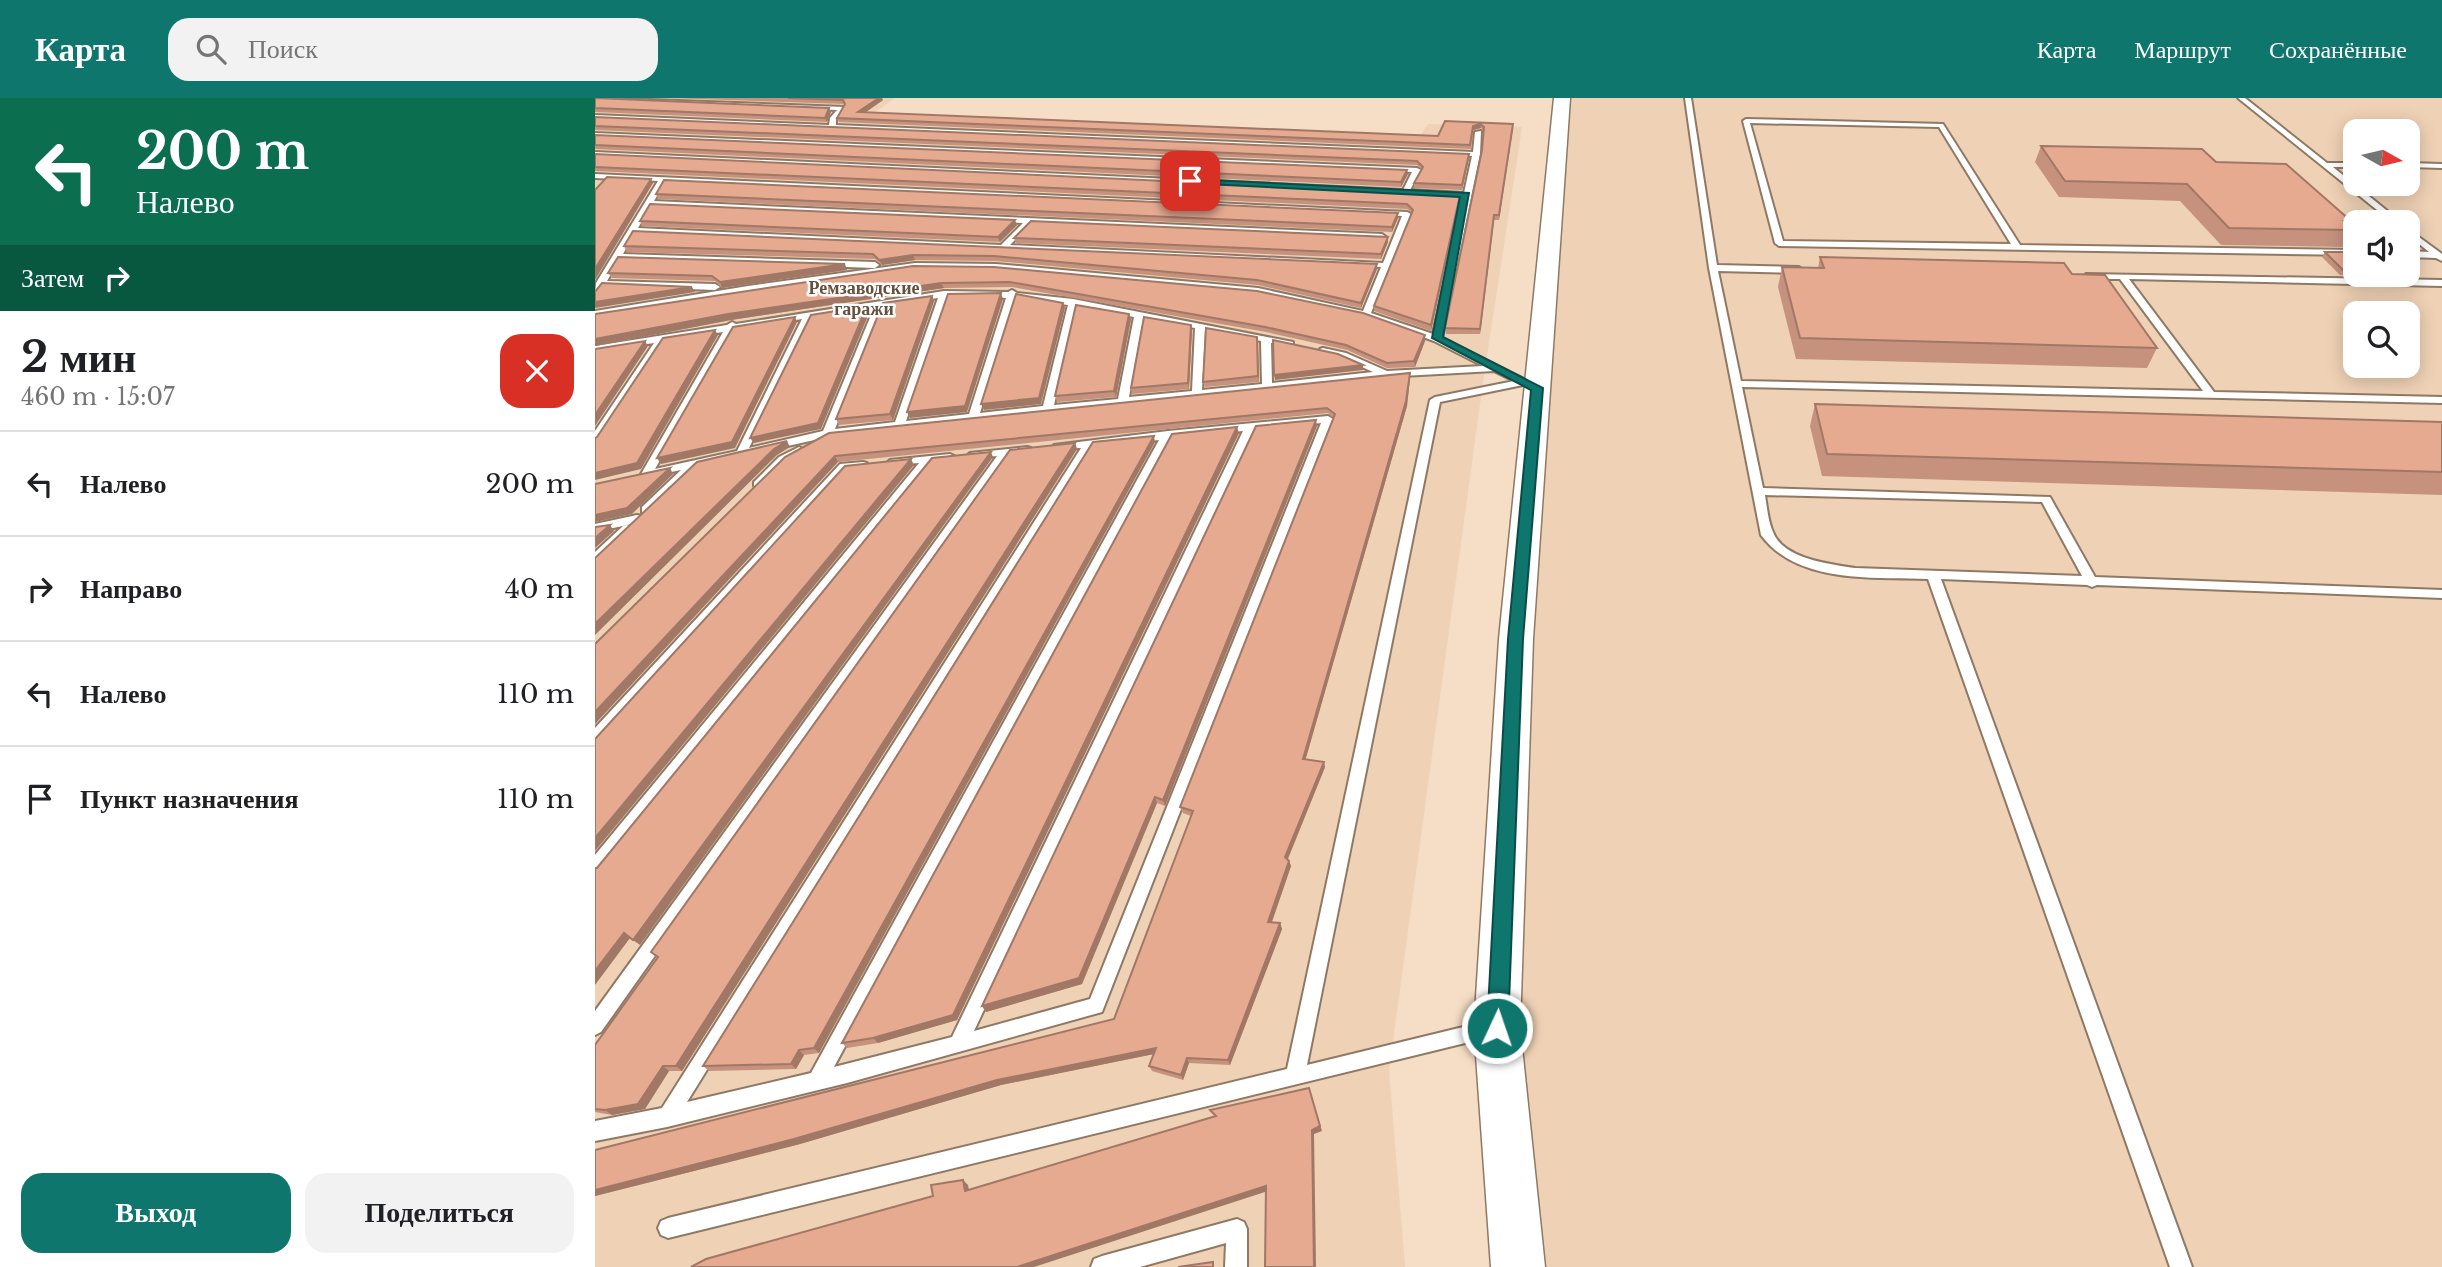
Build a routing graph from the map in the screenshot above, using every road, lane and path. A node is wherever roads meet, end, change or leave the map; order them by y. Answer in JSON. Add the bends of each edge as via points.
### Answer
{"nodes":[{"id":1,"x":595,"y":98,"type":"edge"},
{"id":2,"x":1562,"y":98,"type":"edge"},
{"id":3,"x":1688,"y":98,"type":"edge"},
{"id":4,"x":2241,"y":98,"type":"edge"},
{"id":5,"x":595,"y":117,"type":"edge"},
{"id":6,"x":832,"y":127,"type":"junction"},
{"id":7,"x":1479,"y":132,"type":"edge"},
{"id":8,"x":595,"y":135,"type":"edge"},
{"id":9,"x":595,"y":154,"type":"edge"},
{"id":10,"x":1476,"y":154,"type":"junction"},
{"id":11,"x":2325,"y":165,"type":"junction"},
{"id":12,"x":2343,"y":165,"type":"edge"},
{"id":13,"x":2420,"y":165,"type":"edge"},
{"id":14,"x":2442,"y":166,"type":"edge"},
{"id":15,"x":595,"y":176,"type":"edge"},
{"id":16,"x":606,"y":177,"type":"junction"},
{"id":17,"x":663,"y":179,"type":"junction"},
{"id":18,"x":601,"y":185,"type":"edge"},
{"id":19,"x":1406,"y":191,"type":"junction"},
{"id":20,"x":1465,"y":195,"type":"junction"},
{"id":21,"x":647,"y":203,"type":"junction"},
{"id":22,"x":2382,"y":210,"type":"edge"},
{"id":23,"x":1031,"y":220,"type":"junction"},
{"id":24,"x":632,"y":230,"type":"junction"},
{"id":25,"x":1398,"y":238,"type":"junction"},
{"id":26,"x":2420,"y":240,"type":"edge"},
{"id":27,"x":1009,"y":246,"type":"junction"},
{"id":28,"x":2017,"y":247,"type":"junction"},
{"id":29,"x":2343,"y":253,"type":"edge"},
{"id":30,"x":2420,"y":255,"type":"edge"},
{"id":31,"x":616,"y":256,"type":"junction"},
{"id":32,"x":2440,"y":256,"type":"edge"},
{"id":33,"x":1385,"y":265,"type":"junction"},
{"id":34,"x":915,"y":266,"type":"junction"},
{"id":35,"x":996,"y":267,"type":"junction"},
{"id":36,"x":1713,"y":268,"type":"junction"},
{"id":37,"x":1808,"y":270,"type":"edge"},
{"id":38,"x":2082,"y":276,"type":"edge"},
{"id":39,"x":2123,"y":277,"type":"junction"},
{"id":40,"x":600,"y":283,"type":"junction"},
{"id":41,"x":2442,"y":283,"type":"edge"},
{"id":42,"x":748,"y":289,"type":"junction"},
{"id":43,"x":595,"y":293,"type":"edge"},
{"id":44,"x":944,"y":293,"type":"junction"},
{"id":45,"x":1012,"y":293,"type":"junction"},
{"id":46,"x":1073,"y":302,"type":"junction"},
{"id":47,"x":880,"y":304,"type":"junction"},
{"id":48,"x":595,"y":314,"type":"edge"},
{"id":49,"x":1366,"y":314,"type":"junction"},
{"id":50,"x":809,"y":315,"type":"junction"},
{"id":51,"x":1139,"y":316,"type":"junction"},
{"id":52,"x":732,"y":325,"type":"junction"},
{"id":53,"x":1200,"y":325,"type":"junction"},
{"id":54,"x":663,"y":337,"type":"junction"},
{"id":55,"x":1266,"y":338,"type":"junction"},
{"id":56,"x":1437,"y":338,"type":"junction"},
{"id":57,"x":1304,"y":347,"type":"edge"},
{"id":58,"x":595,"y":349,"type":"edge"},
{"id":59,"x":1317,"y":350,"type":"edge"},
{"id":60,"x":1495,"y":367,"type":"junction"},
{"id":61,"x":1384,"y":374,"type":"junction"},
{"id":62,"x":1736,"y":384,"type":"junction"},
{"id":63,"x":1530,"y":385,"type":"junction"},
{"id":64,"x":1267,"y":387,"type":"junction"},
{"id":65,"x":1197,"y":393,"type":"junction"},
{"id":66,"x":2211,"y":395,"type":"junction"},
{"id":67,"x":2442,"y":400,"type":"edge"},
{"id":68,"x":1123,"y":402,"type":"junction"},
{"id":69,"x":1048,"y":408,"type":"junction"},
{"id":70,"x":974,"y":415,"type":"junction"},
{"id":71,"x":900,"y":423,"type":"junction"},
{"id":72,"x":1251,"y":426,"type":"junction"},
{"id":73,"x":827,"y":434,"type":"junction"},
{"id":74,"x":1168,"y":434,"type":"junction"},
{"id":75,"x":595,"y":439,"type":"edge"},
{"id":76,"x":1088,"y":445,"type":"junction"},
{"id":77,"x":743,"y":451,"type":"junction"},
{"id":78,"x":1006,"y":452,"type":"junction"},
{"id":79,"x":929,"y":458,"type":"junction"},
{"id":80,"x":696,"y":462,"type":"junction"},
{"id":81,"x":647,"y":474,"type":"junction"},
{"id":82,"x":634,"y":477,"type":"edge"},
{"id":83,"x":1758,"y":491,"type":"junction"},
{"id":84,"x":746,"y":497,"type":"edge"},
{"id":85,"x":637,"y":519,"type":"junction"},
{"id":86,"x":595,"y":528,"type":"edge"},
{"id":87,"x":595,"y":559,"type":"edge"},
{"id":88,"x":1934,"y":578,"type":"junction"},
{"id":89,"x":2092,"y":583,"type":"junction"},
{"id":90,"x":2442,"y":594,"type":"edge"},
{"id":91,"x":595,"y":738,"type":"edge"},
{"id":92,"x":595,"y":867,"type":"edge"},
{"id":93,"x":595,"y":1026,"type":"edge"},
{"id":94,"x":1497,"y":1028,"type":"junction"},
{"id":95,"x":958,"y":1044,"type":"junction"},
{"id":96,"x":1295,"y":1075,"type":"junction"},
{"id":97,"x":818,"y":1078,"type":"junction"},
{"id":98,"x":667,"y":1117,"type":"junction"},
{"id":99,"x":595,"y":1131,"type":"edge"},
{"id":100,"x":668,"y":1228,"type":"dead end"},
{"id":101,"x":1101,"y":1267,"type":"edge"},
{"id":102,"x":1236,"y":1267,"type":"edge"},
{"id":103,"x":1518,"y":1267,"type":"edge"},
{"id":104,"x":2181,"y":1267,"type":"edge"}],
"edges":[{"from":1,"to":6,"type":"lane","via":[[843,108],[833,118]]},
{"from":2,"to":63,"type":"street"},
{"from":3,"to":36,"type":"lane"},
{"from":4,"to":11,"type":"lane"},
{"from":5,"to":6,"type":"lane"},
{"from":6,"to":10,"type":"lane"},
{"from":7,"to":10,"type":"lane"},
{"from":8,"to":19,"type":"lane","via":[[1417,170]]},
{"from":9,"to":19,"type":"lane"},
{"from":10,"to":20,"type":"lane"},
{"from":11,"to":12,"type":"lane"},
{"from":11,"to":22,"type":"lane"},
{"from":13,"to":14,"type":"lane"},
{"from":15,"to":16,"type":"lane"},
{"from":16,"to":17,"type":"lane"},
{"from":16,"to":18,"type":"lane"},
{"from":17,"to":21,"type":"lane"},
{"from":17,"to":25,"type":"lane","via":[[1407,214]]},
{"from":19,"to":20,"type":"lane"},
{"from":20,"to":56,"type":"lane"},
{"from":21,"to":23,"type":"lane"},
{"from":21,"to":24,"type":"lane"},
{"from":23,"to":25,"type":"lane"},
{"from":23,"to":27,"type":"lane"},
{"from":24,"to":27,"type":"lane"},
{"from":24,"to":31,"type":"lane"},
{"from":25,"to":33,"type":"lane"},
{"from":26,"to":32,"type":"lane"},
{"from":27,"to":33,"type":"lane"},
{"from":27,"to":35,"type":"lane"},
{"from":28,"to":28,"type":"lane","via":[[1779,243],[1746,121],[1941,125]]},
{"from":28,"to":29,"type":"lane"},
{"from":30,"to":32,"type":"lane"},
{"from":31,"to":34,"type":"lane"},
{"from":31,"to":40,"type":"lane"},
{"from":33,"to":49,"type":"lane"},
{"from":34,"to":35,"type":"lane"},
{"from":34,"to":42,"type":"lane"},
{"from":35,"to":49,"type":"lane","via":[[1258,290]]},
{"from":36,"to":37,"type":"lane"},
{"from":36,"to":62,"type":"lane"},
{"from":38,"to":39,"type":"lane"},
{"from":39,"to":41,"type":"lane"},
{"from":39,"to":66,"type":"lane"},
{"from":40,"to":42,"type":"lane"},
{"from":40,"to":43,"type":"lane"},
{"from":42,"to":48,"type":"lane"},
{"from":44,"to":45,"type":"lane"},
{"from":44,"to":47,"type":"lane"},
{"from":44,"to":71,"type":"lane"},
{"from":45,"to":46,"type":"lane"},
{"from":45,"to":70,"type":"lane"},
{"from":46,"to":51,"type":"lane"},
{"from":46,"to":69,"type":"lane"},
{"from":47,"to":50,"type":"lane"},
{"from":47,"to":73,"type":"lane"},
{"from":49,"to":56,"type":"lane"},
{"from":50,"to":52,"type":"lane"},
{"from":50,"to":77,"type":"lane"},
{"from":51,"to":53,"type":"lane"},
{"from":51,"to":68,"type":"lane"},
{"from":52,"to":54,"type":"lane"},
{"from":52,"to":81,"type":"lane"},
{"from":53,"to":55,"type":"lane"},
{"from":53,"to":65,"type":"lane"},
{"from":54,"to":58,"type":"lane"},
{"from":54,"to":75,"type":"lane"},
{"from":55,"to":57,"type":"lane"},
{"from":55,"to":64,"type":"lane"},
{"from":56,"to":60,"type":"lane"},
{"from":59,"to":61,"type":"lane","via":[[1343,355]]},
{"from":60,"to":61,"type":"lane"},
{"from":60,"to":63,"type":"lane"},
{"from":61,"to":64,"type":"lane"},
{"from":62,"to":66,"type":"lane"},
{"from":62,"to":83,"type":"lane"},
{"from":63,"to":94,"type":"street"},
{"from":63,"to":96,"type":"lane","via":[[1435,400]]},
{"from":64,"to":65,"type":"lane"},
{"from":65,"to":68,"type":"lane"},
{"from":66,"to":67,"type":"lane"},
{"from":68,"to":69,"type":"lane"},
{"from":69,"to":70,"type":"lane"},
{"from":70,"to":71,"type":"lane"},
{"from":71,"to":73,"type":"lane"},
{"from":72,"to":74,"type":"lane"},
{"from":72,"to":95,"type":"lane"},
{"from":72,"to":95,"type":"lane","via":[[1328,419],[1096,1006]]},
{"from":73,"to":77,"type":"lane"},
{"from":73,"to":84,"type":"lane","via":[[783,459]]},
{"from":74,"to":76,"type":"lane"},
{"from":74,"to":97,"type":"lane"},
{"from":76,"to":78,"type":"lane"},
{"from":76,"to":98,"type":"lane"},
{"from":77,"to":80,"type":"lane"},
{"from":78,"to":79,"type":"lane"},
{"from":78,"to":93,"type":"lane"},
{"from":79,"to":91,"type":"lane","via":[[844,466]]},
{"from":79,"to":92,"type":"lane"},
{"from":80,"to":81,"type":"lane"},
{"from":80,"to":85,"type":"lane"},
{"from":81,"to":82,"type":"lane"},
{"from":83,"to":88,"type":"lane","via":[[1767,535],[1776,548],[1804,564]]},
{"from":83,"to":89,"type":"lane","via":[[2046,499]]},
{"from":85,"to":86,"type":"lane"},
{"from":85,"to":87,"type":"lane"},
{"from":88,"to":89,"type":"lane"},
{"from":88,"to":104,"type":"lane"},
{"from":89,"to":90,"type":"lane"},
{"from":94,"to":96,"type":"lane"},
{"from":94,"to":103,"type":"street"},
{"from":95,"to":97,"type":"lane"},
{"from":96,"to":100,"type":"lane"},
{"from":97,"to":98,"type":"lane"},
{"from":98,"to":99,"type":"lane"},
{"from":101,"to":102,"type":"lane","via":[[1237,1229]]}]}
